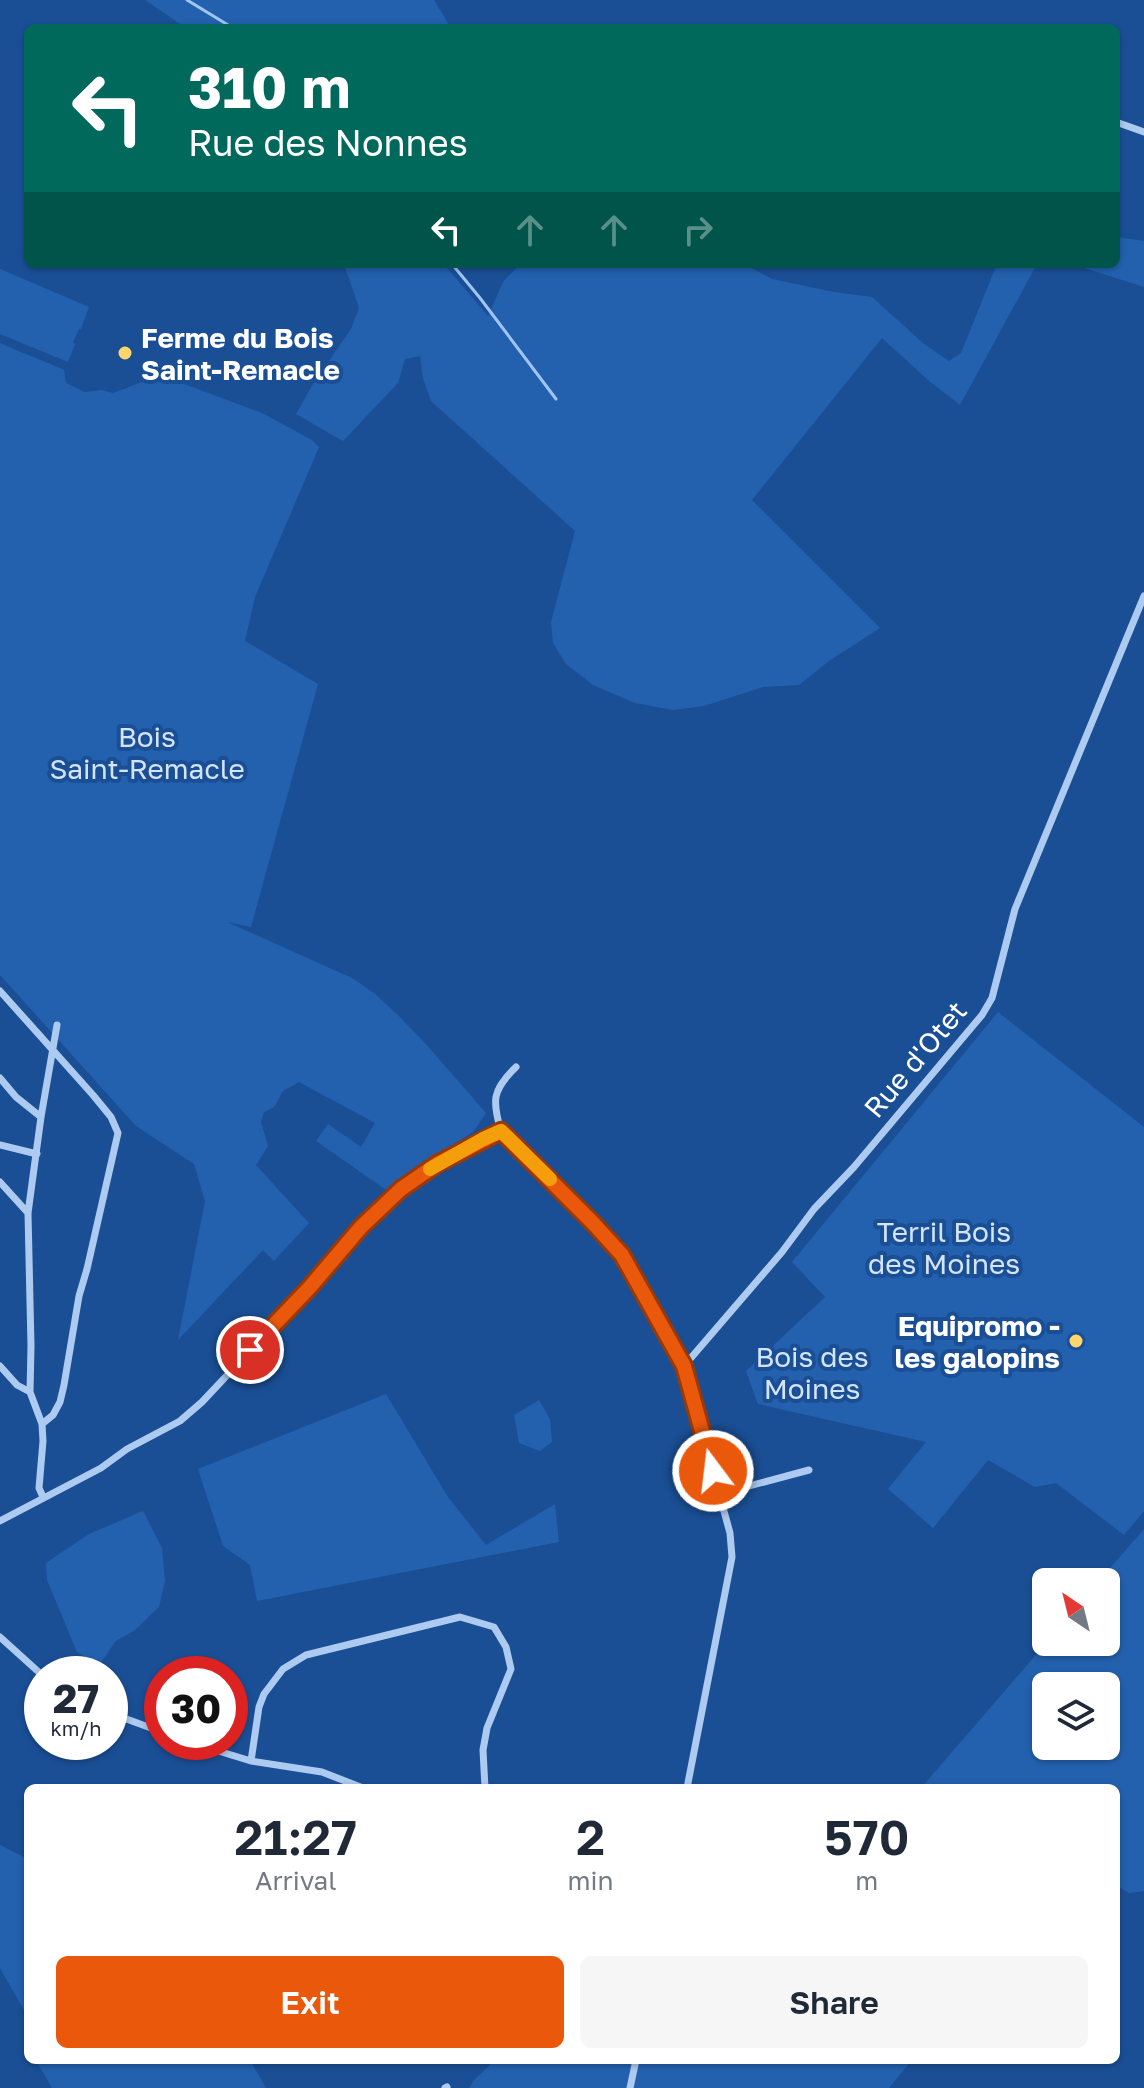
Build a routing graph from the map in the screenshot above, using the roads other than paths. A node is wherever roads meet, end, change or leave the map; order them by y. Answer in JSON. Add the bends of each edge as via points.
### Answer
{"nodes":[{"id":1,"x":1120,"y":123,"type":"edge"},
{"id":2,"x":1144,"y":132,"type":"edge"},
{"id":3,"x":1144,"y":596,"type":"edge"},
{"id":4,"x":0,"y":991,"type":"edge"},
{"id":5,"x":57,"y":1025,"type":"dead end"},
{"id":6,"x":52,"y":1051,"type":"junction"},
{"id":7,"x":516,"y":1067,"type":"dead end"},
{"id":8,"x":0,"y":1078,"type":"edge"},
{"id":9,"x":41,"y":1117,"type":"junction"},
{"id":10,"x":501,"y":1131,"type":"junction"},
{"id":11,"x":0,"y":1145,"type":"edge"},
{"id":12,"x":37,"y":1154,"type":"junction"},
{"id":13,"x":0,"y":1182,"type":"edge"},
{"id":14,"x":28,"y":1213,"type":"junction"},
{"id":15,"x":0,"y":1366,"type":"edge"},
{"id":16,"x":684,"y":1366,"type":"junction"},
{"id":17,"x":30,"y":1392,"type":"junction"},
{"id":18,"x":42,"y":1424,"type":"junction"},
{"id":19,"x":809,"y":1470,"type":"dead end"},
{"id":20,"x":719,"y":1494,"type":"junction"},
{"id":21,"x":43,"y":1497,"type":"junction"},
{"id":22,"x":0,"y":1521,"type":"edge"},
{"id":23,"x":0,"y":1637,"type":"edge"},
{"id":24,"x":24,"y":1659,"type":"edge"},
{"id":25,"x":248,"y":1760,"type":"edge"},
{"id":26,"x":251,"y":1761,"type":"junction"},
{"id":27,"x":353,"y":1784,"type":"edge"},
{"id":28,"x":485,"y":1784,"type":"edge"},
{"id":29,"x":688,"y":1784,"type":"edge"},
{"id":30,"x":635,"y":2064,"type":"edge"},
{"id":31,"x":630,"y":2088,"type":"edge"}],
"edges":[{"from":1,"to":2,"type":"street"},
{"from":3,"to":16,"type":"street","name":"Rue d'Otet","via":[[1015,909],[992,998],[982,1015]]},
{"from":4,"to":6,"type":"street"},
{"from":5,"to":6,"type":"street"},
{"from":6,"to":9,"type":"street"},
{"from":6,"to":18,"type":"street","via":[[111,1117],[118,1133],[60,1402]]},
{"from":7,"to":10,"type":"street","via":[[497,1088],[495,1111]]},
{"from":8,"to":9,"type":"street"},
{"from":9,"to":12,"type":"street"},
{"from":10,"to":16,"type":"street","via":[[622,1255]]},
{"from":10,"to":21,"type":"street","via":[[401,1189],[180,1421]]},
{"from":11,"to":12,"type":"street"},
{"from":12,"to":14,"type":"street"},
{"from":13,"to":14,"type":"street"},
{"from":14,"to":17,"type":"street"},
{"from":15,"to":17,"type":"street"},
{"from":16,"to":20,"type":"street"},
{"from":17,"to":18,"type":"street"},
{"from":18,"to":21,"type":"street"},
{"from":19,"to":20,"type":"street"},
{"from":20,"to":29,"type":"street","via":[[732,1557]]},
{"from":21,"to":22,"type":"street"},
{"from":23,"to":24,"type":"street"},
{"from":25,"to":26,"type":"street"},
{"from":26,"to":27,"type":"street","via":[[322,1772]]},
{"from":26,"to":28,"type":"street","via":[[259,1707],[283,1669],[306,1655],[460,1617],[494,1627],[511,1669],[487,1728]]},
{"from":30,"to":31,"type":"street"}]}
